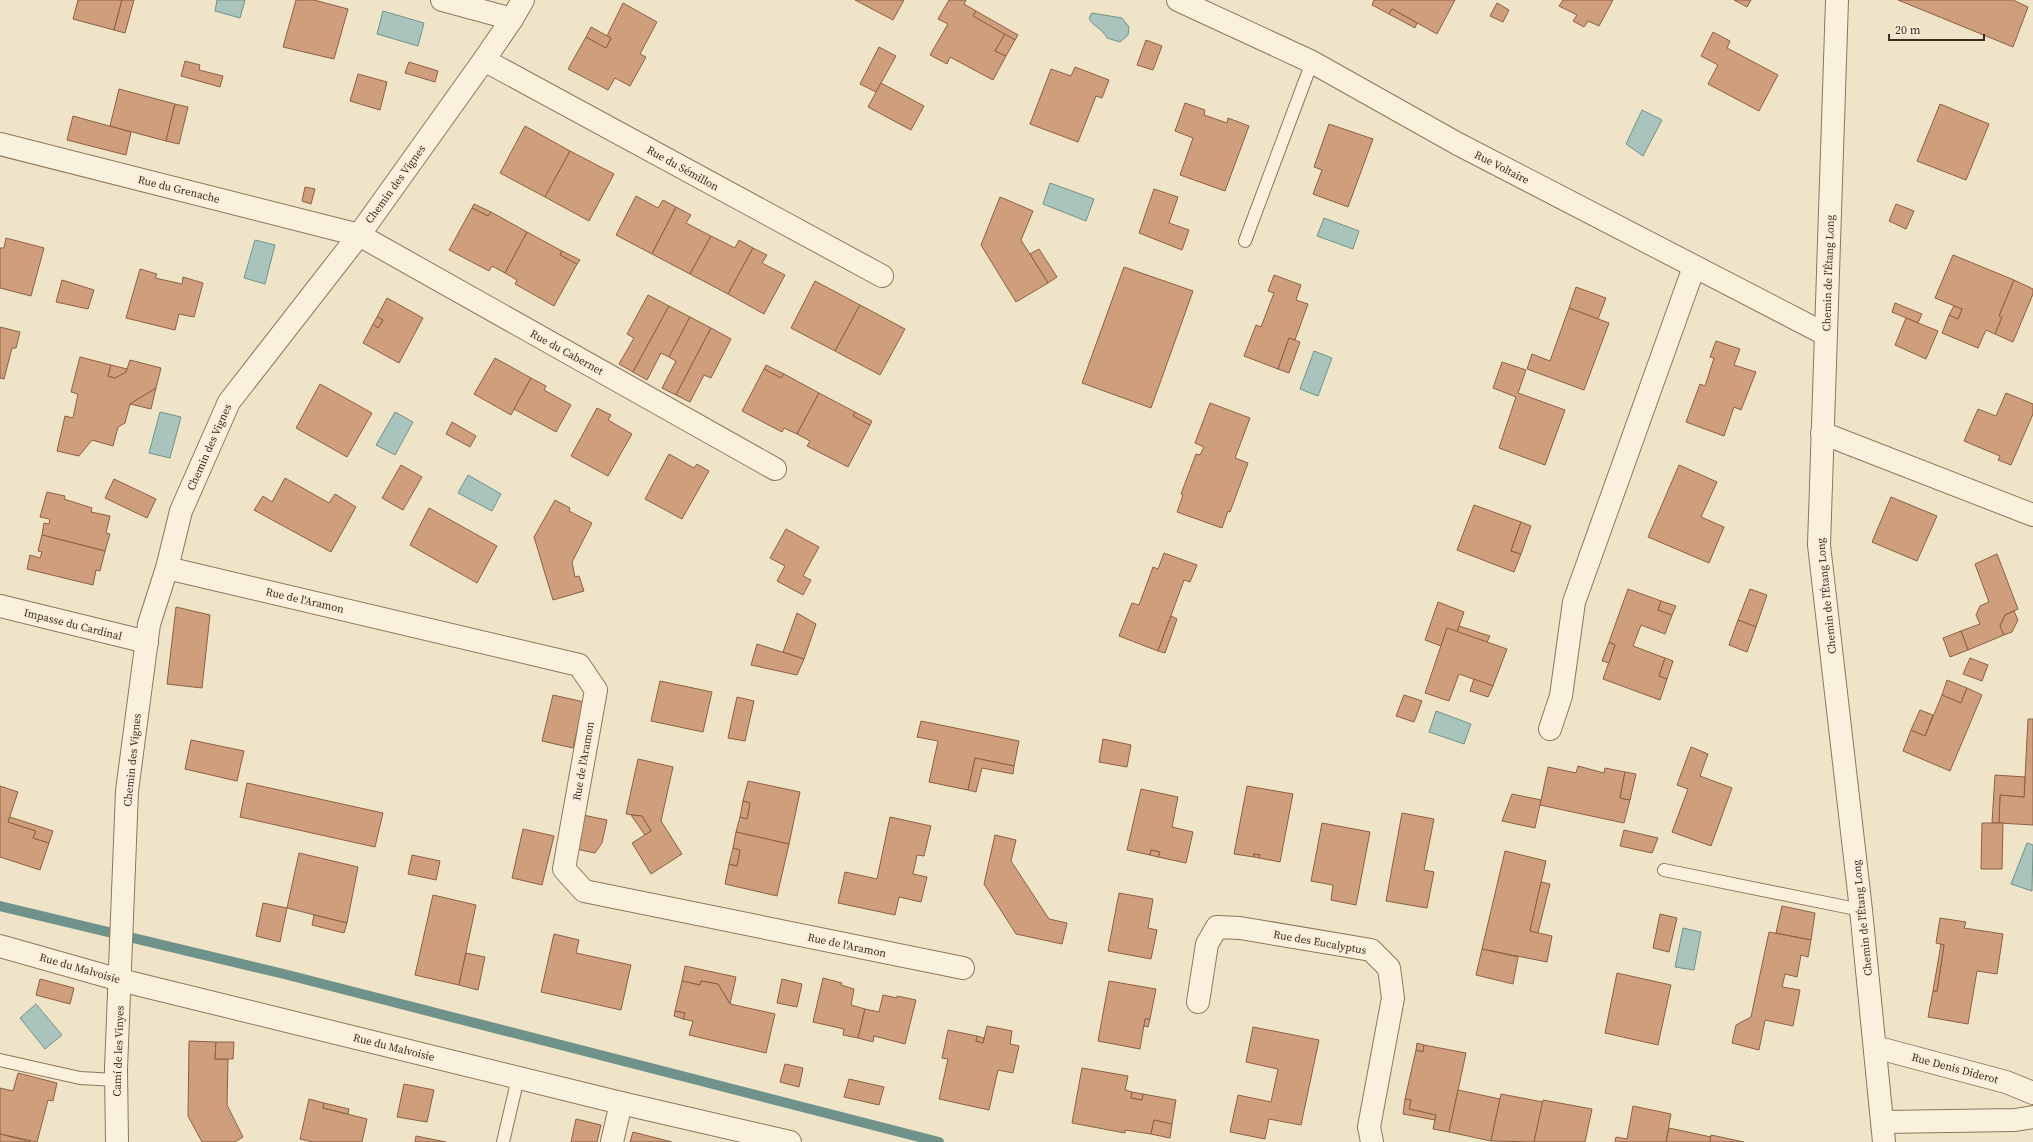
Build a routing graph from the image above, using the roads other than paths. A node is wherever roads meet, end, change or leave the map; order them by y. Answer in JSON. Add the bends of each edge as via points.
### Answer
{"nodes":[{"id":1,"x":442,"y":0,"type":"edge"},
{"id":2,"x":523,"y":0,"type":"edge"},
{"id":3,"x":1178,"y":0,"type":"edge"},
{"id":4,"x":1837,"y":0,"type":"edge"},
{"id":5,"x":512,"y":19,"type":"junction"},
{"id":6,"x":484,"y":60,"type":"junction"},
{"id":7,"x":1312,"y":62,"type":"junction"},
{"id":8,"x":0,"y":144,"type":"edge"},
{"id":9,"x":359,"y":234,"type":"junction"},
{"id":10,"x":1245,"y":241,"type":"dead end"},
{"id":11,"x":1694,"y":267,"type":"junction"},
{"id":12,"x":882,"y":276,"type":"dead end"},
{"id":13,"x":1825,"y":334,"type":"junction"},
{"id":14,"x":1822,"y":433,"type":"junction"},
{"id":15,"x":775,"y":469,"type":"dead end"},
{"id":16,"x":2033,"y":514,"type":"edge"},
{"id":17,"x":167,"y":568,"type":"junction"},
{"id":18,"x":0,"y":606,"type":"edge"},
{"id":19,"x":146,"y":642,"type":"junction"},
{"id":20,"x":1550,"y":729,"type":"dead end"},
{"id":21,"x":1664,"y":870,"type":"dead end"},
{"id":22,"x":1861,"y":910,"type":"junction"},
{"id":23,"x":0,"y":946,"type":"edge"},
{"id":24,"x":963,"y":968,"type":"dead end"},
{"id":25,"x":121,"y":970,"type":"junction"},
{"id":26,"x":1198,"y":1002,"type":"dead end"},
{"id":27,"x":1875,"y":1047,"type":"junction"},
{"id":28,"x":0,"y":1060,"type":"edge"},
{"id":29,"x":518,"y":1078,"type":"junction"},
{"id":30,"x":116,"y":1080,"type":"junction"},
{"id":31,"x":2033,"y":1093,"type":"edge"},
{"id":32,"x":621,"y":1103,"type":"junction"},
{"id":33,"x":2033,"y":1117,"type":"edge"},
{"id":34,"x":1883,"y":1132,"type":"edge"},
{"id":35,"x":116,"y":1142,"type":"edge"},
{"id":36,"x":503,"y":1142,"type":"edge"},
{"id":37,"x":612,"y":1142,"type":"edge"},
{"id":38,"x":790,"y":1142,"type":"edge"},
{"id":39,"x":1372,"y":1142,"type":"edge"}],
"edges":[{"from":1,"to":5,"type":"street"},
{"from":2,"to":5,"type":"street","name":"Chemin des Vignes"},
{"from":3,"to":7,"type":"street","name":"Rue Voltaire"},
{"from":4,"to":13,"type":"street","name":"Chemin de l'Étang Long"},
{"from":5,"to":6,"type":"street","name":"Chemin des Vignes"},
{"from":6,"to":9,"type":"street","name":"Chemin des Vignes"},
{"from":6,"to":12,"type":"street","name":"Rue du Sémillon"},
{"from":7,"to":10,"type":"lane"},
{"from":7,"to":11,"type":"street","name":"Rue Voltaire","via":[[1458,144]]},
{"from":8,"to":9,"type":"street","name":"Rue du Grenache"},
{"from":9,"to":15,"type":"street","name":"Rue du Cabernet"},
{"from":9,"to":17,"type":"street","name":"Chemin des Vignes","via":[[229,402],[181,511]]},
{"from":11,"to":13,"type":"street","name":"Rue Voltaire"},
{"from":11,"to":20,"type":"street","via":[[1574,602],[1561,696]]},
{"from":13,"to":14,"type":"street","name":"Chemin de l'Étang Long"},
{"from":14,"to":16,"type":"street"},
{"from":14,"to":22,"type":"street","name":"Chemin de l'Étang Long","via":[[1819,545]]},
{"from":17,"to":19,"type":"street","name":"Chemin des Vignes","via":[[149,624]]},
{"from":17,"to":24,"type":"street","name":"Rue de l'Aramon","via":[[579,665],[596,690],[564,870],[584,891]]},
{"from":18,"to":19,"type":"street","name":"Impasse du Cardinal"},
{"from":19,"to":25,"type":"street","name":"Chemin des Vignes","via":[[127,791]]},
{"from":21,"to":22,"type":"lane"},
{"from":22,"to":27,"type":"street","name":"Chemin de l'Étang Long"},
{"from":23,"to":25,"type":"street","name":"Rue du Malvoisie"},
{"from":25,"to":29,"type":"street","name":"Rue du Malvoisie"},
{"from":25,"to":30,"type":"street","name":"Camí de les Vinyes"},
{"from":26,"to":39,"type":"street","name":"Rue des Eucalyptus","via":[[1207,944],[1217,927],[1240,928],[1371,950],[1388,968],[1393,998],[1369,1127]]},
{"from":27,"to":31,"type":"street","name":"Rue Denis Diderot","via":[[2006,1082]]},
{"from":27,"to":34,"type":"street","name":"Chemin de l'Étang Long"},
{"from":28,"to":30,"type":"lane","via":[[80,1078]]},
{"from":29,"to":32,"type":"street","name":"Rue du Malvoisie"},
{"from":29,"to":36,"type":"lane"},
{"from":30,"to":35,"type":"street","name":"Camí de les Vinyes"},
{"from":32,"to":37,"type":"street"},
{"from":32,"to":38,"type":"street","name":"Rue du Malvoisie"},
{"from":33,"to":34,"type":"street"}]}
